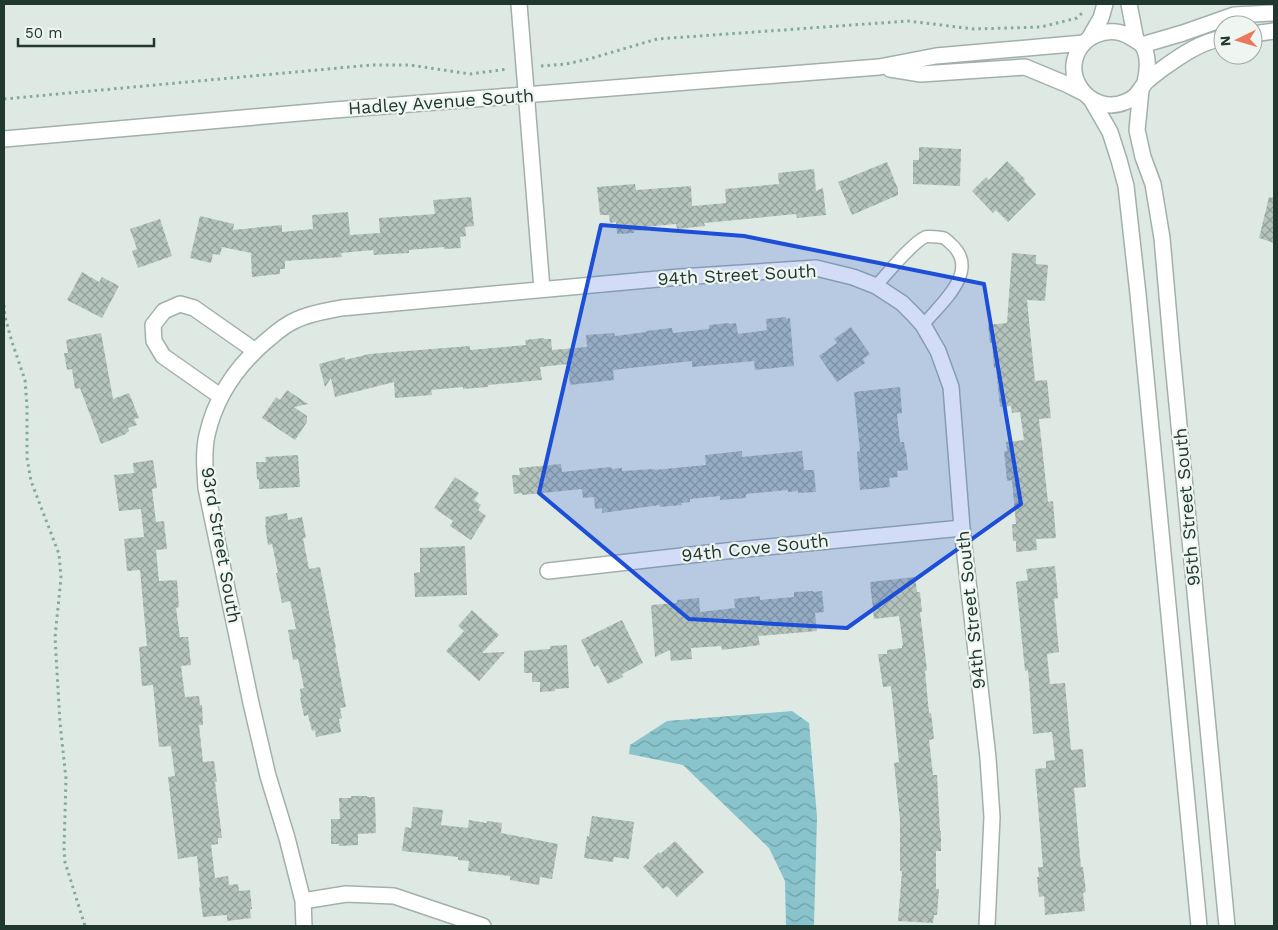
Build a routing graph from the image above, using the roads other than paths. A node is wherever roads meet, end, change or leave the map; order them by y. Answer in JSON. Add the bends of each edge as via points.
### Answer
{"nodes":[{"id":1,"x":519,"y":4,"type":"edge"},
{"id":2,"x":1105,"y":4,"type":"edge"},
{"id":3,"x":1129,"y":4,"type":"edge"},
{"id":4,"x":1274,"y":13,"type":"edge"},
{"id":5,"x":1087,"y":40,"type":"junction"},
{"id":6,"x":1213,"y":41,"type":"edge"},
{"id":7,"x":1139,"y":43,"type":"junction"},
{"id":8,"x":879,"y":67,"type":"junction"},
{"id":9,"x":1143,"y":86,"type":"junction"},
{"id":10,"x":526,"y":95,"type":"junction"},
{"id":11,"x":1088,"y":96,"type":"junction"},
{"id":12,"x":4,"y":139,"type":"edge"},
{"id":13,"x":876,"y":286,"type":"junction"},
{"id":14,"x":542,"y":290,"type":"junction"},
{"id":15,"x":923,"y":325,"type":"junction"},
{"id":16,"x":254,"y":350,"type":"junction"},
{"id":17,"x":220,"y":396,"type":"junction"},
{"id":18,"x":962,"y":528,"type":"junction"},
{"id":19,"x":548,"y":570,"type":"dead end"},
{"id":20,"x":303,"y":901,"type":"junction"},
{"id":21,"x":304,"y":926,"type":"edge"},
{"id":22,"x":483,"y":926,"type":"edge"},
{"id":23,"x":987,"y":926,"type":"edge"},
{"id":24,"x":1199,"y":926,"type":"edge"},
{"id":25,"x":1227,"y":926,"type":"edge"}],
"edges":[{"from":1,"to":10,"type":"street"},
{"from":2,"to":5,"type":"street","via":[[1101,18]]},
{"from":3,"to":7,"type":"street"},
{"from":4,"to":7,"type":"street","via":[[1234,16]]},
{"from":5,"to":7,"type":"street","via":[[1114,31]]},
{"from":5,"to":8,"type":"street","name":"Hadley Avenue South","via":[[936,56]]},
{"from":5,"to":11,"type":"street","via":[[1079,50],[1074,68],[1078,86]]},
{"from":6,"to":9,"type":"street","via":[[1194,48]]},
{"from":7,"to":9,"type":"street","via":[[1148,64]]},
{"from":8,"to":10,"type":"street","name":"Hadley Avenue South"},
{"from":8,"to":11,"type":"street","name":"Hadley Avenue South","via":[[921,74],[1025,68]]},
{"from":9,"to":11,"type":"street","via":[[1134,97],[1118,104],[1100,103]]},
{"from":9,"to":25,"type":"street","name":"95th Street South","via":[[1137,130],[1153,184],[1162,238]]},
{"from":10,"to":12,"type":"street","name":"Hadley Avenue South"},
{"from":10,"to":14,"type":"street"},
{"from":11,"to":24,"type":"street","name":"95th Street South","via":[[1110,132],[1126,186]]},
{"from":13,"to":14,"type":"street","name":"94th Street South","via":[[853,276],[816,268]]},
{"from":13,"to":15,"type":"street","name":"94th Street South","via":[[902,303]]},
{"from":13,"to":15,"type":"lane","via":[[926,236],[944,238],[958,249],[963,267],[960,279]]},
{"from":14,"to":16,"type":"street","name":"93rd Street South","via":[[369,305],[317,313],[296,320]]},
{"from":15,"to":18,"type":"street","name":"94th Street South","via":[[938,351],[950,387]]},
{"from":16,"to":17,"type":"street","name":"93rd Street South"},
{"from":16,"to":17,"type":"street","via":[[194,308],[180,304],[164,311],[153,325],[154,341],[163,356]]},
{"from":17,"to":20,"type":"street","name":"93rd Street South","via":[[207,436],[206,488],[268,776]]},
{"from":18,"to":19,"type":"street","name":"94th Cove South"},
{"from":18,"to":23,"type":"street","name":"94th Street South","via":[[992,816]]},
{"from":20,"to":21,"type":"street","name":"93rd Street South"},
{"from":20,"to":22,"type":"street","via":[[346,894],[394,896]]}]}
